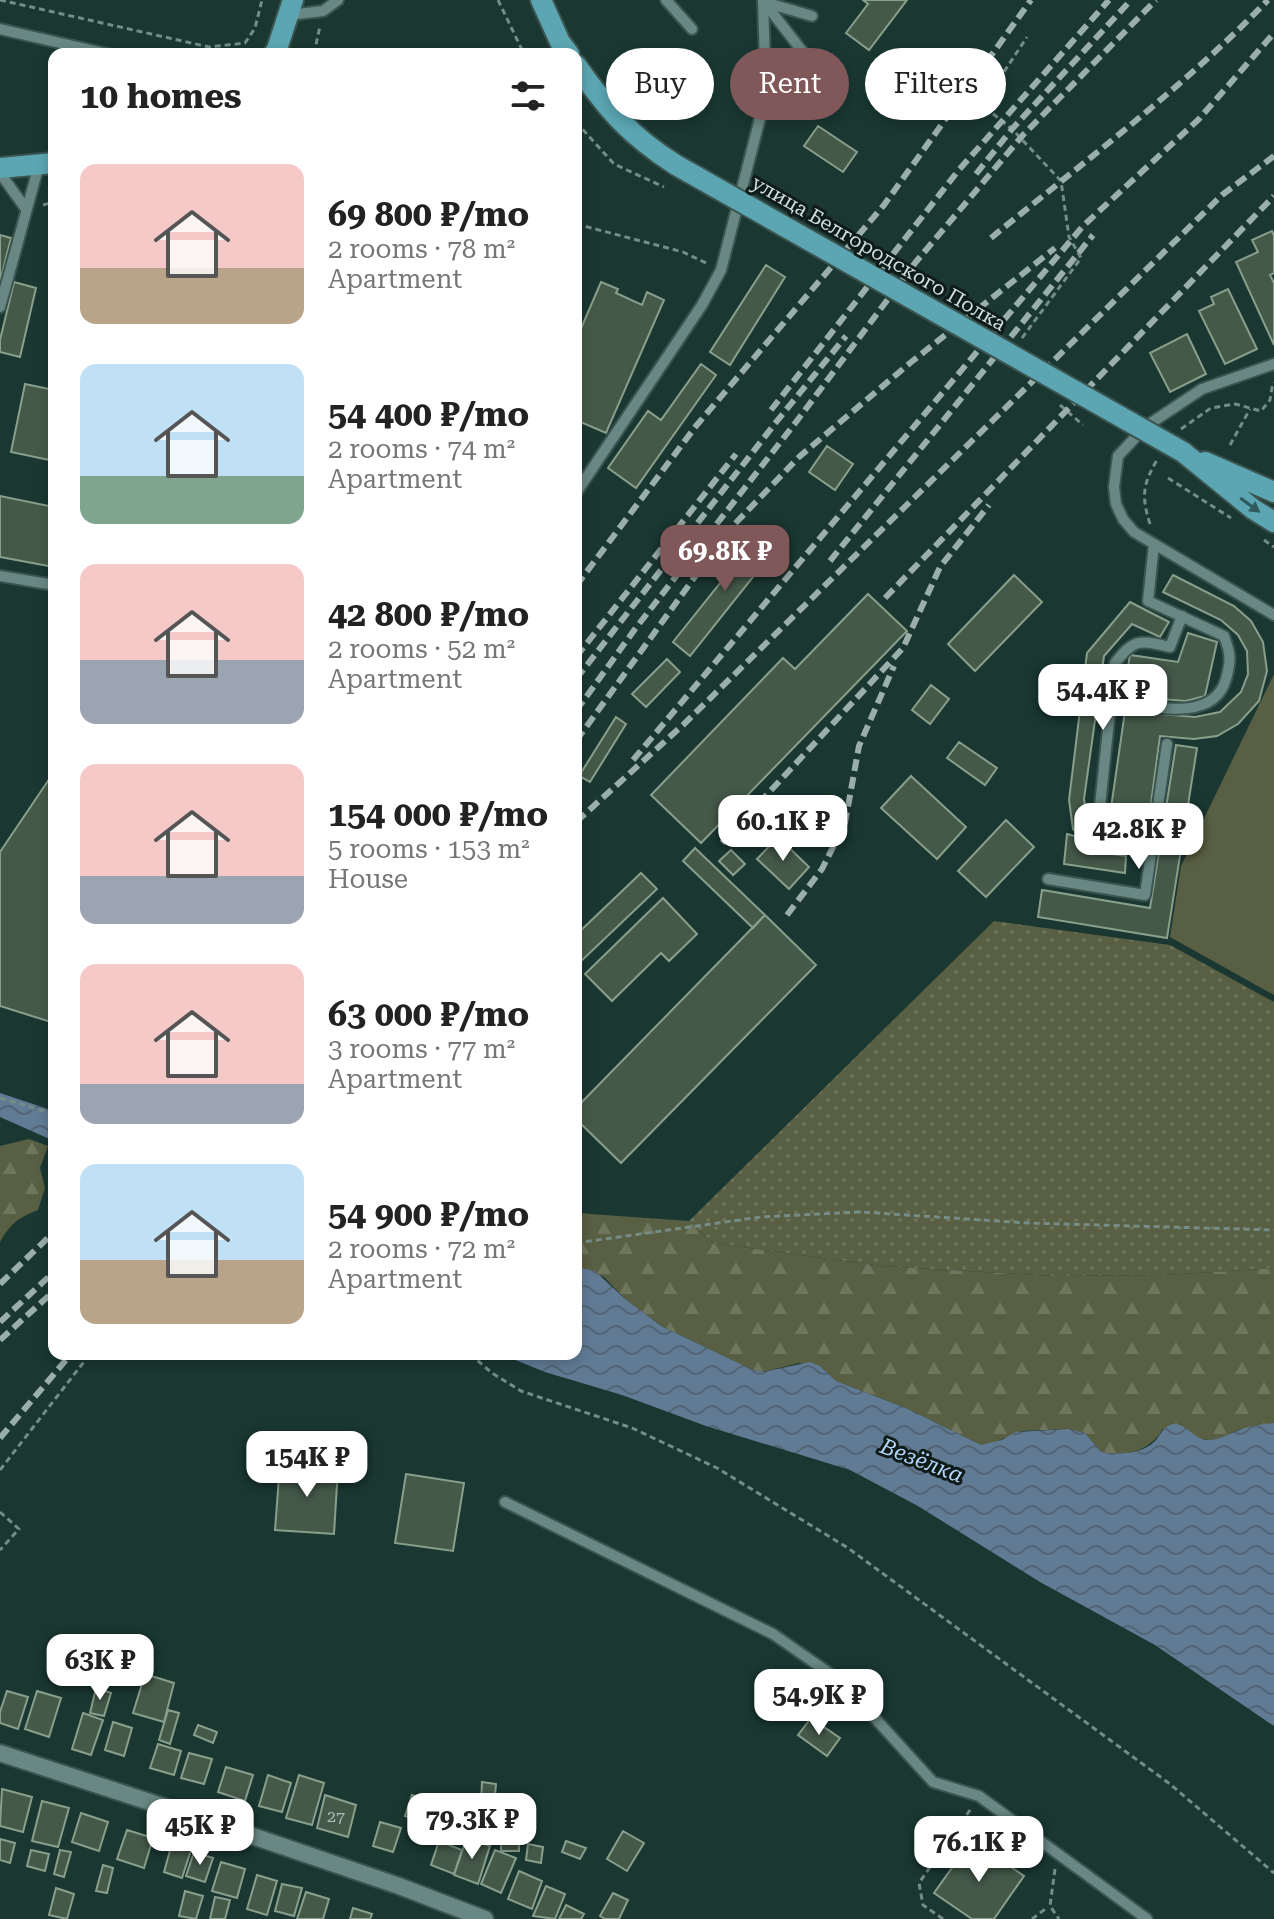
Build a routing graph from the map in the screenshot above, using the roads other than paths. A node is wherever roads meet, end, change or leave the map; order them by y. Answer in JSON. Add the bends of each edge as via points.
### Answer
{"nodes":[{"id":1,"x":338,"y":0,"type":"edge"},
{"id":2,"x":541,"y":0,"type":"edge"},
{"id":3,"x":666,"y":0,"type":"edge"},
{"id":4,"x":764,"y":1,"type":"edge"},
{"id":5,"x":291,"y":8,"type":"edge"},
{"id":6,"x":812,"y":16,"type":"dead end"},
{"id":7,"x":0,"y":29,"type":"edge"},
{"id":8,"x":692,"y":29,"type":"dead end"},
{"id":9,"x":82,"y":48,"type":"edge"},
{"id":10,"x":276,"y":48,"type":"edge"},
{"id":11,"x":566,"y":48,"type":"edge"},
{"id":12,"x":800,"y":48,"type":"edge"},
{"id":13,"x":582,"y":73,"type":"edge"},
{"id":14,"x":47,"y":164,"type":"edge"},
{"id":15,"x":0,"y":170,"type":"edge"},
{"id":16,"x":26,"y":209,"type":"junction"},
{"id":17,"x":0,"y":307,"type":"edge"},
{"id":18,"x":1274,"y":364,"type":"edge"},
{"id":19,"x":1183,"y":452,"type":"junction"},
{"id":20,"x":582,"y":484,"type":"edge"},
{"id":21,"x":1274,"y":492,"type":"edge"},
{"id":22,"x":1274,"y":522,"type":"edge"},
{"id":23,"x":1154,"y":544,"type":"junction"},
{"id":24,"x":0,"y":576,"type":"edge"},
{"id":25,"x":48,"y":584,"type":"edge"},
{"id":26,"x":1274,"y":615,"type":"edge"},
{"id":27,"x":1182,"y":616,"type":"junction"},
{"id":28,"x":1113,"y":701,"type":"junction"},
{"id":29,"x":1167,"y":744,"type":"dead end"},
{"id":30,"x":1156,"y":822,"type":"junction"},
{"id":31,"x":1048,"y":879,"type":"dead end"},
{"id":32,"x":505,"y":1502,"type":"dead end"},
{"id":33,"x":0,"y":1753,"type":"edge"},
{"id":34,"x":485,"y":1919,"type":"edge"},
{"id":35,"x":1147,"y":1919,"type":"edge"}],
"edges":[{"from":1,"to":5,"type":"lane","via":[[323,11]]},
{"from":2,"to":11,"type":"main road"},
{"from":3,"to":8,"type":"lane"},
{"from":4,"to":6,"type":"lane"},
{"from":4,"to":12,"type":"lane"},
{"from":4,"to":20,"type":"lane","via":[[766,95],[721,270]]},
{"from":5,"to":10,"type":"main road"},
{"from":7,"to":9,"type":"lane"},
{"from":13,"to":19,"type":"main road","name":"улица Белгородского Полка","bridge":true,"via":[[644,145]]},
{"from":14,"to":15,"type":"main road"},
{"from":14,"to":16,"type":"lane"},
{"from":15,"to":16,"type":"lane"},
{"from":16,"to":17,"type":"lane"},
{"from":18,"to":23,"type":"lane","via":[[1202,389],[1145,427],[1118,456],[1116,504],[1134,532]]},
{"from":19,"to":21,"type":"main road","name":"улица Белгородского Полка"},
{"from":19,"to":22,"type":"main road","name":"улица Белгородского Полка","one_way":true},
{"from":23,"to":26,"type":"lane"},
{"from":23,"to":27,"type":"lane","via":[[1148,601]]},
{"from":24,"to":25,"type":"lane"},
{"from":27,"to":28,"type":"lane","via":[[1170,647],[1145,641],[1129,646],[1115,663]]},
{"from":27,"to":28,"type":"lane","via":[[1224,636],[1232,658],[1223,691],[1207,704],[1187,709]]},
{"from":28,"to":30,"type":"lane","via":[[1099,815]]},
{"from":29,"to":30,"type":"lane"},
{"from":30,"to":31,"type":"lane","via":[[1145,895]]},
{"from":32,"to":35,"type":"lane","via":[[773,1634],[842,1682],[933,1782],[979,1796]]},
{"from":33,"to":34,"type":"street"}]}
